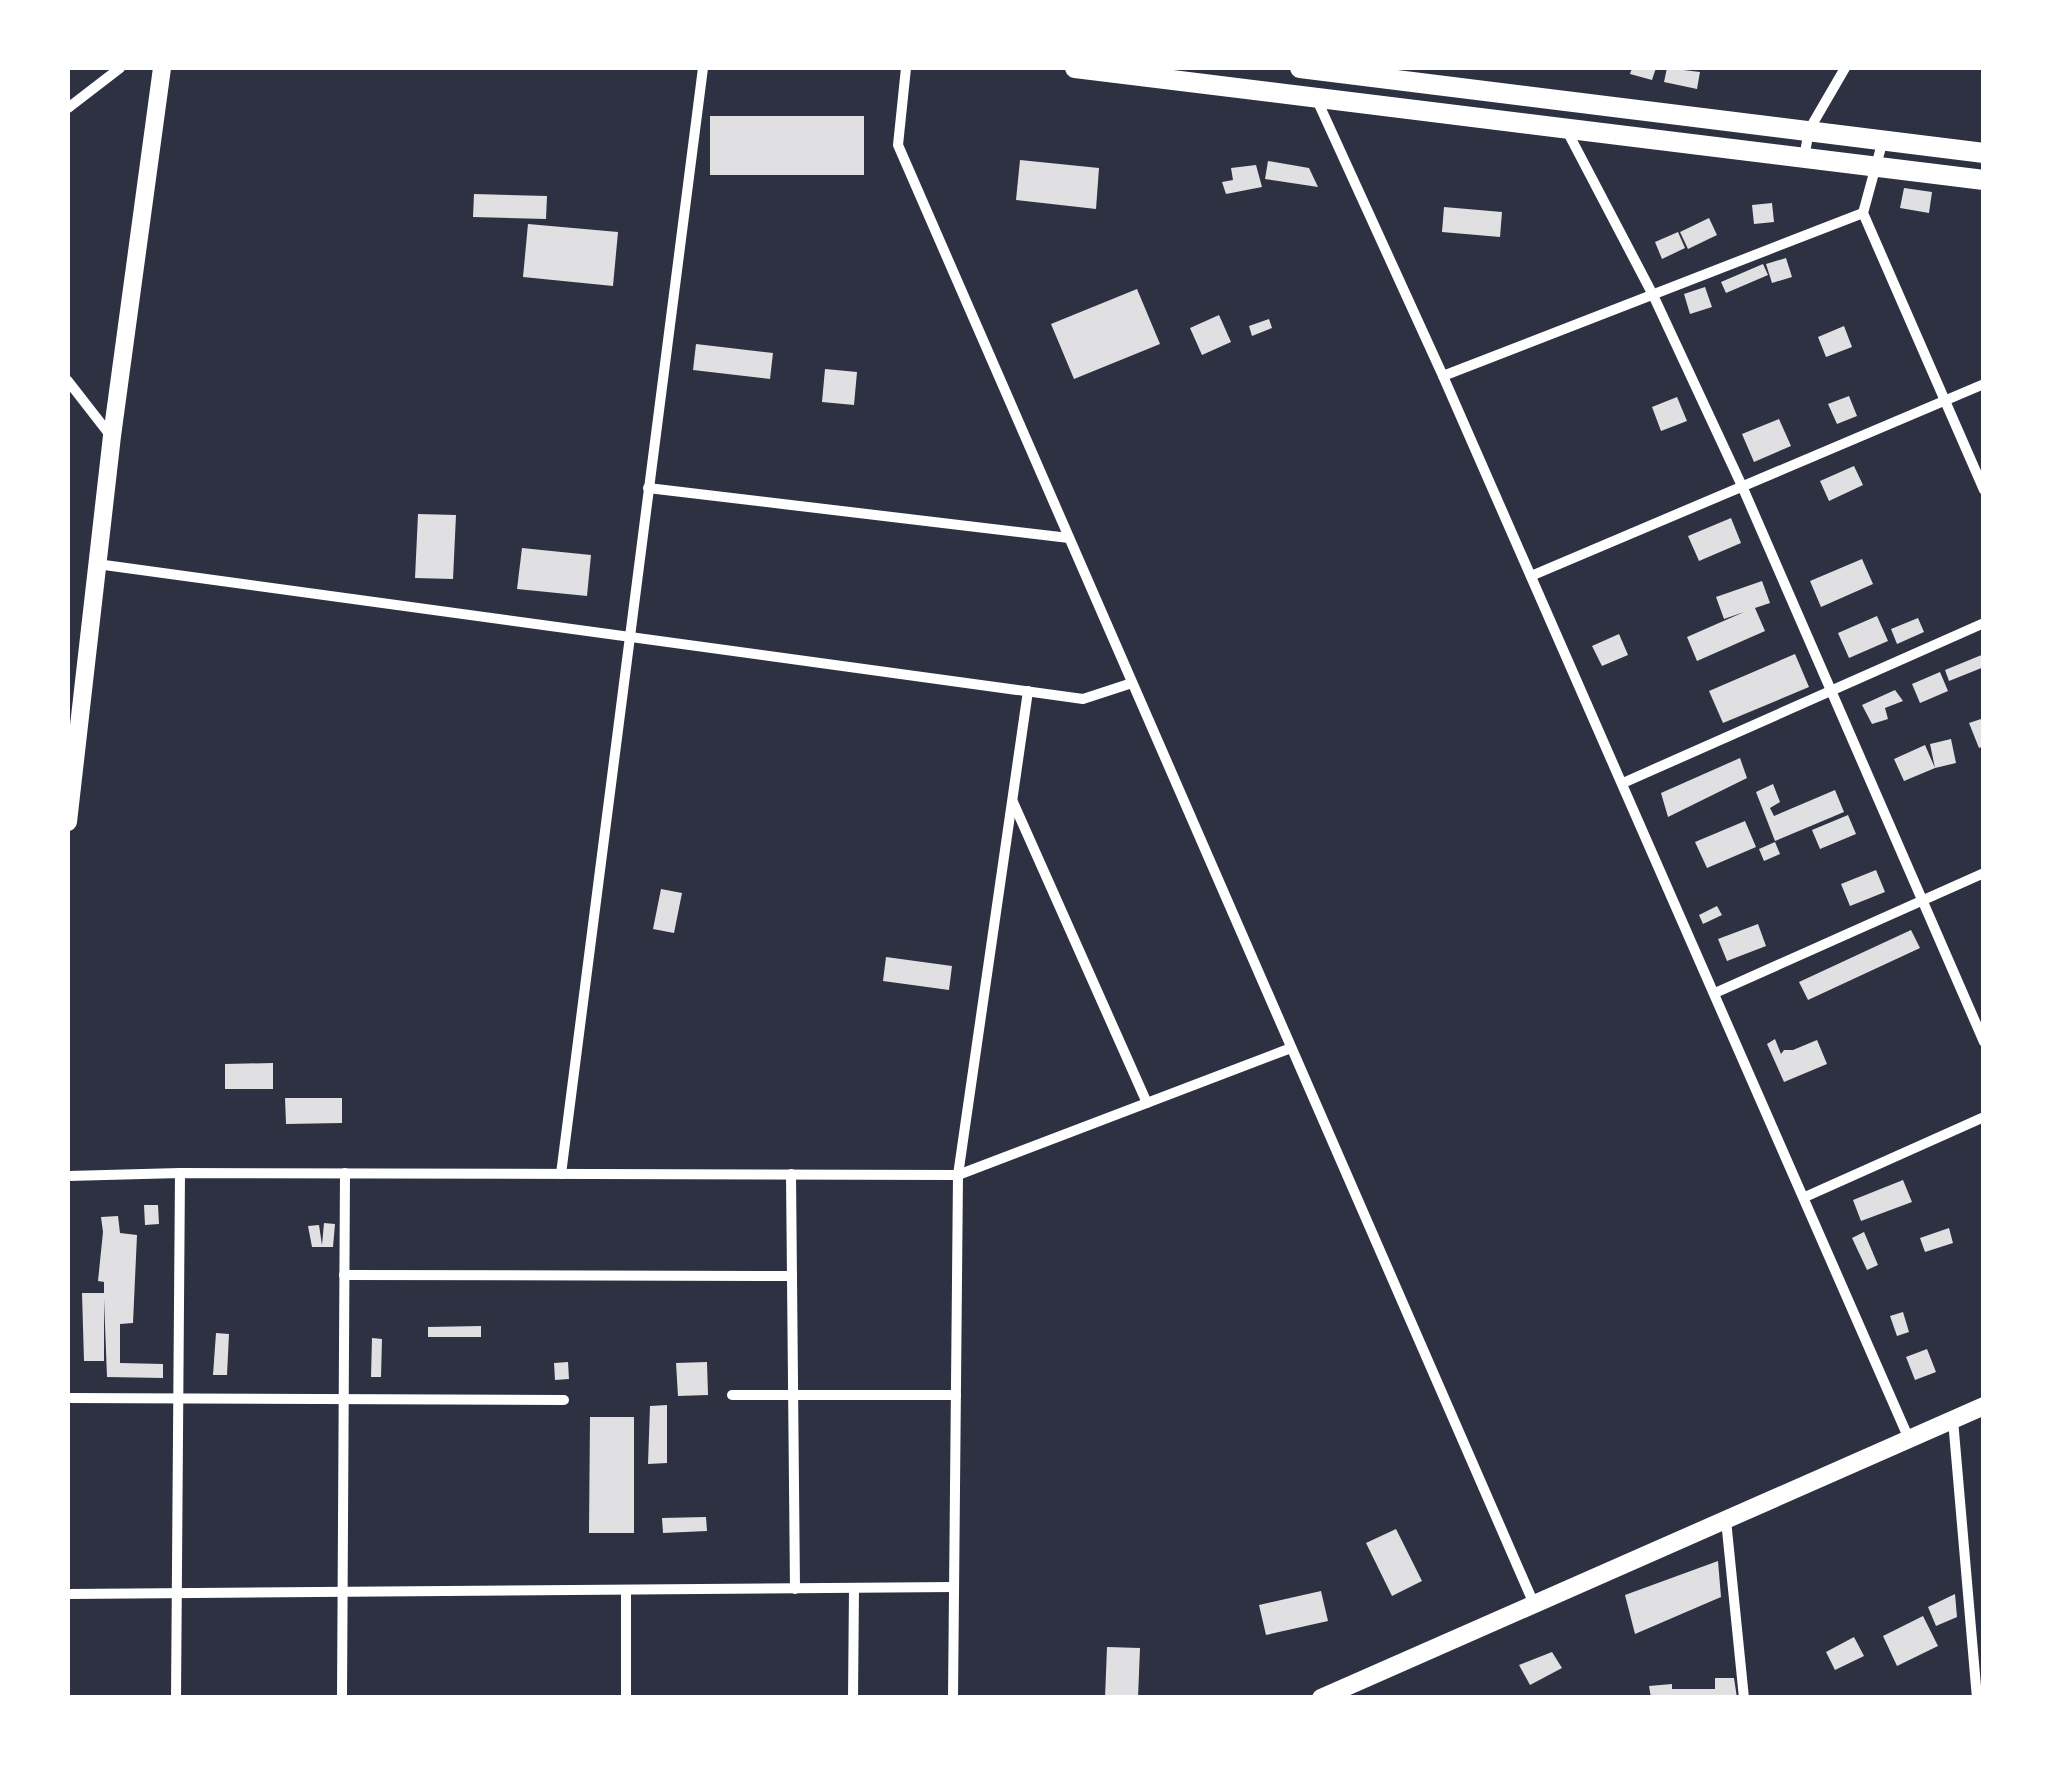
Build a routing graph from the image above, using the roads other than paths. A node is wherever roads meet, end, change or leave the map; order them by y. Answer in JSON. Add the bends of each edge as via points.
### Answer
{"nodes":[{"id":1,"x":120,"y":68,"type":"edge"},
{"id":2,"x":162,"y":68,"type":"edge"},
{"id":3,"x":703,"y":68,"type":"edge"},
{"id":4,"x":906,"y":68,"type":"edge"},
{"id":5,"x":1075,"y":68,"type":"edge"},
{"id":6,"x":1300,"y":68,"type":"edge"},
{"id":7,"x":1846,"y":68,"type":"edge"},
{"id":8,"x":1316,"y":97,"type":"junction"},
{"id":9,"x":68,"y":108,"type":"edge"},
{"id":10,"x":1566,"y":128,"type":"junction"},
{"id":11,"x":1809,"y":130,"type":"junction"},
{"id":12,"x":1882,"y":140,"type":"junction"},
{"id":13,"x":1984,"y":153,"type":"edge"},
{"id":14,"x":1804,"y":158,"type":"junction"},
{"id":15,"x":1876,"y":166,"type":"junction"},
{"id":16,"x":1984,"y":180,"type":"edge"},
{"id":17,"x":1863,"y":213,"type":"junction"},
{"id":18,"x":1653,"y":295,"type":"junction"},
{"id":19,"x":1443,"y":376,"type":"junction"},
{"id":20,"x":68,"y":381,"type":"edge"},
{"id":21,"x":1984,"y":384,"type":"edge"},
{"id":22,"x":1944,"y":401,"type":"junction"},
{"id":23,"x":112,"y":436,"type":"junction"},
{"id":24,"x":1742,"y":486,"type":"junction"},
{"id":25,"x":648,"y":488,"type":"junction"},
{"id":26,"x":1984,"y":490,"type":"edge"},
{"id":27,"x":1069,"y":538,"type":"junction"},
{"id":28,"x":96,"y":564,"type":"junction"},
{"id":29,"x":1531,"y":576,"type":"junction"},
{"id":30,"x":1984,"y":623,"type":"edge"},
{"id":31,"x":628,"y":637,"type":"junction"},
{"id":32,"x":1132,"y":683,"type":"junction"},
{"id":33,"x":1833,"y":690,"type":"junction"},
{"id":34,"x":1028,"y":691,"type":"junction"},
{"id":35,"x":1623,"y":782,"type":"junction"},
{"id":36,"x":1012,"y":800,"type":"junction"},
{"id":37,"x":68,"y":822,"type":"edge"},
{"id":38,"x":1984,"y":874,"type":"edge"},
{"id":39,"x":1922,"y":900,"type":"junction"},
{"id":40,"x":1715,"y":993,"type":"junction"},
{"id":41,"x":1984,"y":1042,"type":"edge"},
{"id":42,"x":1291,"y":1048,"type":"junction"},
{"id":43,"x":1147,"y":1102,"type":"junction"},
{"id":44,"x":1984,"y":1117,"type":"edge"},
{"id":45,"x":180,"y":1173,"type":"junction"},
{"id":46,"x":345,"y":1173,"type":"junction"},
{"id":47,"x":561,"y":1174,"type":"junction"},
{"id":48,"x":791,"y":1174,"type":"junction"},
{"id":49,"x":958,"y":1175,"type":"junction"},
{"id":50,"x":68,"y":1176,"type":"edge"},
{"id":51,"x":1805,"y":1196,"type":"junction"},
{"id":52,"x":344,"y":1275,"type":"junction"},
{"id":53,"x":792,"y":1276,"type":"junction"},
{"id":54,"x":732,"y":1395,"type":"dead end"},
{"id":55,"x":794,"y":1395,"type":"junction"},
{"id":56,"x":956,"y":1395,"type":"junction"},
{"id":57,"x":68,"y":1398,"type":"edge"},
{"id":58,"x":178,"y":1398,"type":"junction"},
{"id":59,"x":344,"y":1400,"type":"junction"},
{"id":60,"x":564,"y":1400,"type":"dead end"},
{"id":61,"x":1984,"y":1406,"type":"edge"},
{"id":62,"x":1953,"y":1420,"type":"junction"},
{"id":63,"x":1909,"y":1439,"type":"junction"},
{"id":64,"x":1726,"y":1520,"type":"junction"},
{"id":65,"x":854,"y":1588,"type":"junction"},
{"id":66,"x":954,"y":1588,"type":"junction"},
{"id":67,"x":796,"y":1589,"type":"junction"},
{"id":68,"x":626,"y":1590,"type":"junction"},
{"id":69,"x":343,"y":1592,"type":"junction"},
{"id":70,"x":68,"y":1594,"type":"edge"},
{"id":71,"x":177,"y":1594,"type":"junction"},
{"id":72,"x":1534,"y":1604,"type":"junction"},
{"id":73,"x":176,"y":1698,"type":"edge"},
{"id":74,"x":342,"y":1698,"type":"edge"},
{"id":75,"x":626,"y":1698,"type":"edge"},
{"id":76,"x":852,"y":1698,"type":"edge"},
{"id":77,"x":953,"y":1698,"type":"edge"},
{"id":78,"x":1320,"y":1698,"type":"edge"},
{"id":79,"x":1744,"y":1698,"type":"edge"},
{"id":80,"x":1978,"y":1698,"type":"edge"}],
"edges":[{"from":1,"to":9,"type":"street"},
{"from":2,"to":23,"type":"main road"},
{"from":3,"to":25,"type":"street"},
{"from":4,"to":27,"type":"street","via":[[898,146]]},
{"from":5,"to":8,"type":"main road"},
{"from":6,"to":11,"type":"main road"},
{"from":7,"to":11,"type":"street"},
{"from":8,"to":10,"type":"main road"},
{"from":8,"to":19,"type":"street"},
{"from":10,"to":14,"type":"main road"},
{"from":10,"to":18,"type":"street"},
{"from":11,"to":12,"type":"main road"},
{"from":11,"to":14,"type":"street"},
{"from":12,"to":13,"type":"main road"},
{"from":12,"to":15,"type":"street"},
{"from":14,"to":15,"type":"main road"},
{"from":15,"to":16,"type":"main road"},
{"from":15,"to":17,"type":"street"},
{"from":17,"to":18,"type":"street"},
{"from":17,"to":22,"type":"street"},
{"from":18,"to":19,"type":"street"},
{"from":18,"to":24,"type":"street"},
{"from":19,"to":29,"type":"street"},
{"from":20,"to":23,"type":"street"},
{"from":21,"to":22,"type":"street"},
{"from":22,"to":24,"type":"street"},
{"from":22,"to":26,"type":"street"},
{"from":23,"to":28,"type":"main road"},
{"from":24,"to":29,"type":"street"},
{"from":24,"to":33,"type":"street"},
{"from":25,"to":27,"type":"street"},
{"from":25,"to":31,"type":"street"},
{"from":27,"to":32,"type":"street"},
{"from":28,"to":31,"type":"street"},
{"from":28,"to":37,"type":"main road"},
{"from":29,"to":35,"type":"street"},
{"from":30,"to":33,"type":"street"},
{"from":31,"to":34,"type":"street"},
{"from":31,"to":47,"type":"street"},
{"from":32,"to":34,"type":"street","via":[[1082,698]]},
{"from":32,"to":42,"type":"street"},
{"from":33,"to":35,"type":"street"},
{"from":33,"to":39,"type":"street"},
{"from":34,"to":36,"type":"street"},
{"from":35,"to":40,"type":"street"},
{"from":36,"to":43,"type":"street"},
{"from":36,"to":49,"type":"street"},
{"from":38,"to":39,"type":"street"},
{"from":39,"to":40,"type":"street"},
{"from":39,"to":41,"type":"street"},
{"from":40,"to":51,"type":"street"},
{"from":42,"to":43,"type":"street"},
{"from":42,"to":72,"type":"street"},
{"from":43,"to":49,"type":"street"},
{"from":44,"to":51,"type":"street"},
{"from":45,"to":46,"type":"street"},
{"from":45,"to":50,"type":"street"},
{"from":45,"to":58,"type":"street"},
{"from":46,"to":47,"type":"street"},
{"from":46,"to":52,"type":"street"},
{"from":47,"to":48,"type":"street"},
{"from":48,"to":49,"type":"street"},
{"from":48,"to":53,"type":"street"},
{"from":49,"to":56,"type":"street"},
{"from":51,"to":63,"type":"street"},
{"from":52,"to":53,"type":"street"},
{"from":52,"to":59,"type":"street"},
{"from":53,"to":55,"type":"street"},
{"from":54,"to":55,"type":"street"},
{"from":55,"to":56,"type":"street"},
{"from":55,"to":67,"type":"street"},
{"from":56,"to":66,"type":"street"},
{"from":57,"to":58,"type":"street"},
{"from":58,"to":59,"type":"street"},
{"from":58,"to":71,"type":"street"},
{"from":59,"to":60,"type":"street"},
{"from":59,"to":69,"type":"street"},
{"from":61,"to":62,"type":"main road"},
{"from":62,"to":63,"type":"main road"},
{"from":62,"to":80,"type":"street"},
{"from":63,"to":64,"type":"main road"},
{"from":64,"to":72,"type":"main road"},
{"from":64,"to":79,"type":"street"},
{"from":65,"to":66,"type":"street"},
{"from":65,"to":67,"type":"street"},
{"from":65,"to":76,"type":"street"},
{"from":66,"to":77,"type":"street"},
{"from":67,"to":68,"type":"street"},
{"from":68,"to":69,"type":"street"},
{"from":68,"to":75,"type":"street"},
{"from":69,"to":71,"type":"street"},
{"from":69,"to":74,"type":"street"},
{"from":70,"to":71,"type":"street"},
{"from":71,"to":73,"type":"street"},
{"from":72,"to":78,"type":"main road"}]}
